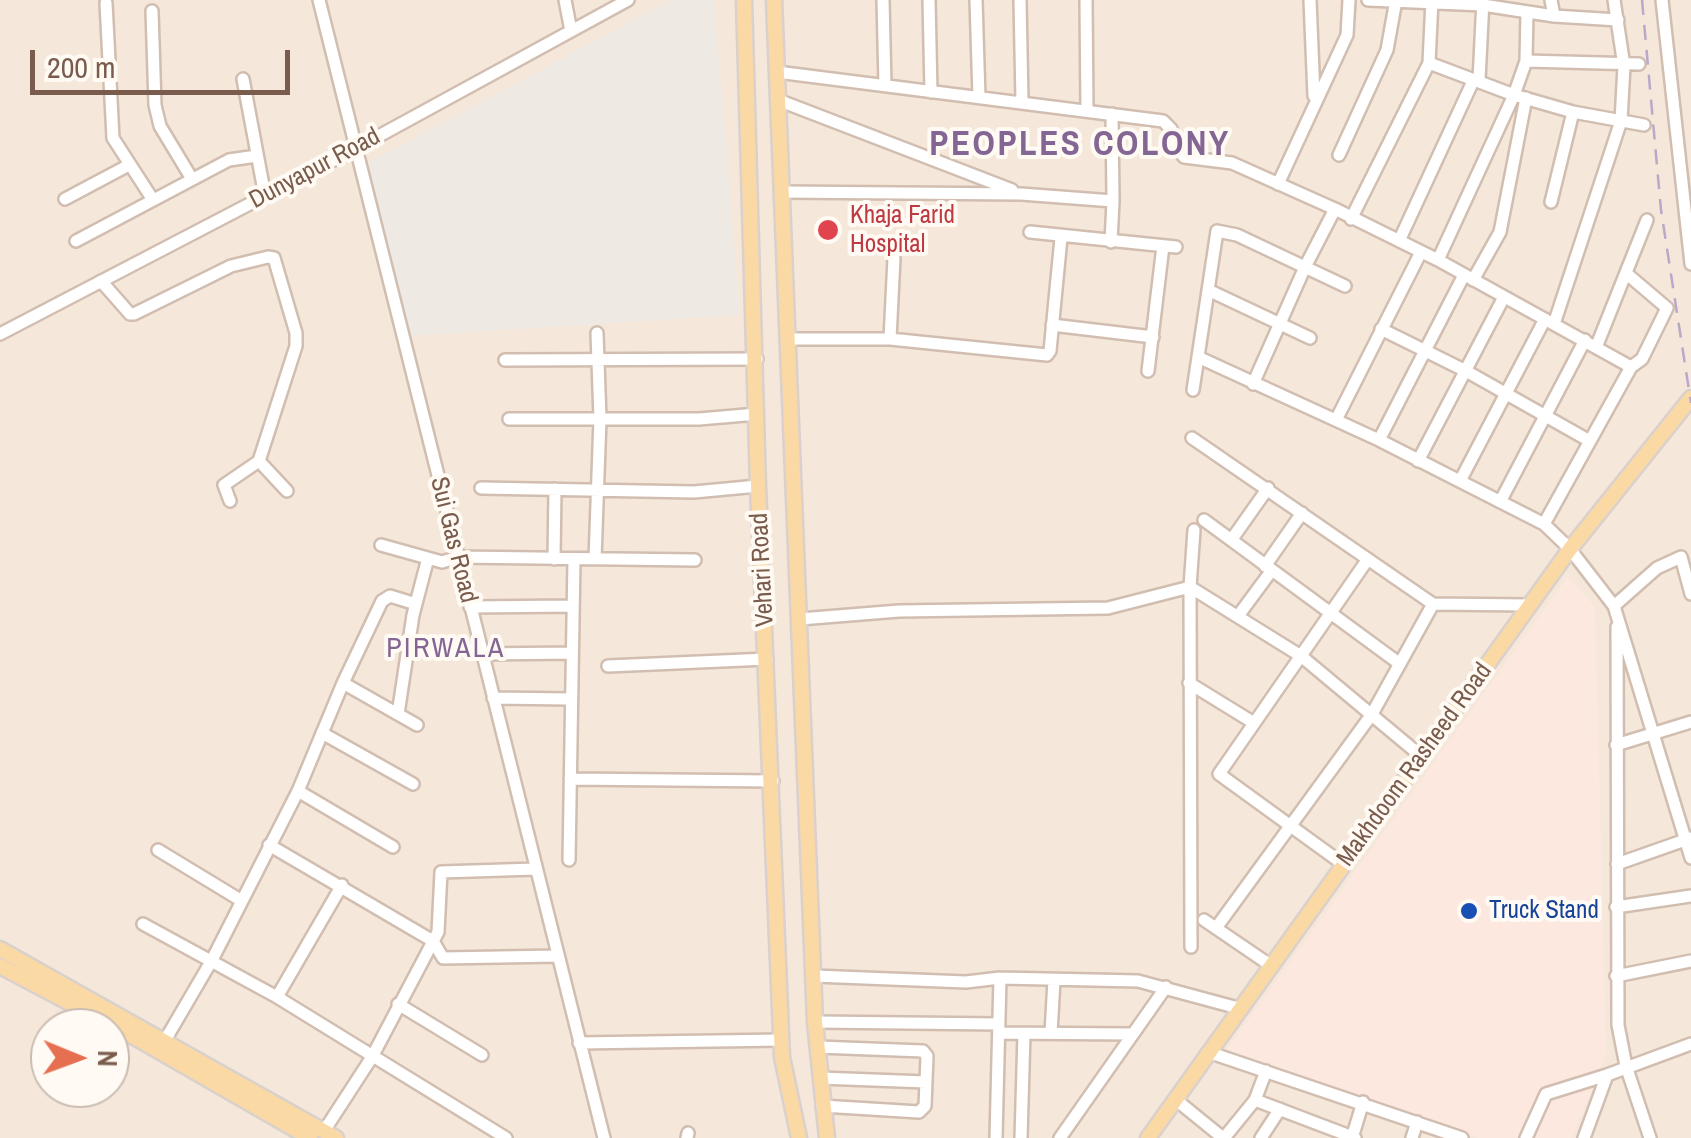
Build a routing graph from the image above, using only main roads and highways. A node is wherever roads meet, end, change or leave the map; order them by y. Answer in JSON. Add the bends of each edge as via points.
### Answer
{"nodes":[{"id":1,"x":744,"y":0,"type":"edge"},
{"id":2,"x":774,"y":0,"type":"edge"},
{"id":3,"x":1691,"y":398,"type":"edge"},
{"id":4,"x":0,"y":949,"type":"edge"},
{"id":5,"x":0,"y":966,"type":"edge"},
{"id":6,"x":323,"y":1136,"type":"edge"},
{"id":7,"x":799,"y":1138,"type":"edge"},
{"id":8,"x":827,"y":1138,"type":"edge"},
{"id":9,"x":1148,"y":1138,"type":"edge"}],
"edges":[{"from":1,"to":7,"type":"main road","name":"Vehari Road","via":[[782,1040]]},
{"from":2,"to":8,"type":"main road","name":"Vehari Road","via":[[815,1022]]},
{"from":3,"to":9,"type":"main road","name":"Makhdoom Rasheed Road","via":[[1570,550]]},
{"from":4,"to":6,"type":"main road"},
{"from":5,"to":6,"type":"main road"}]}
